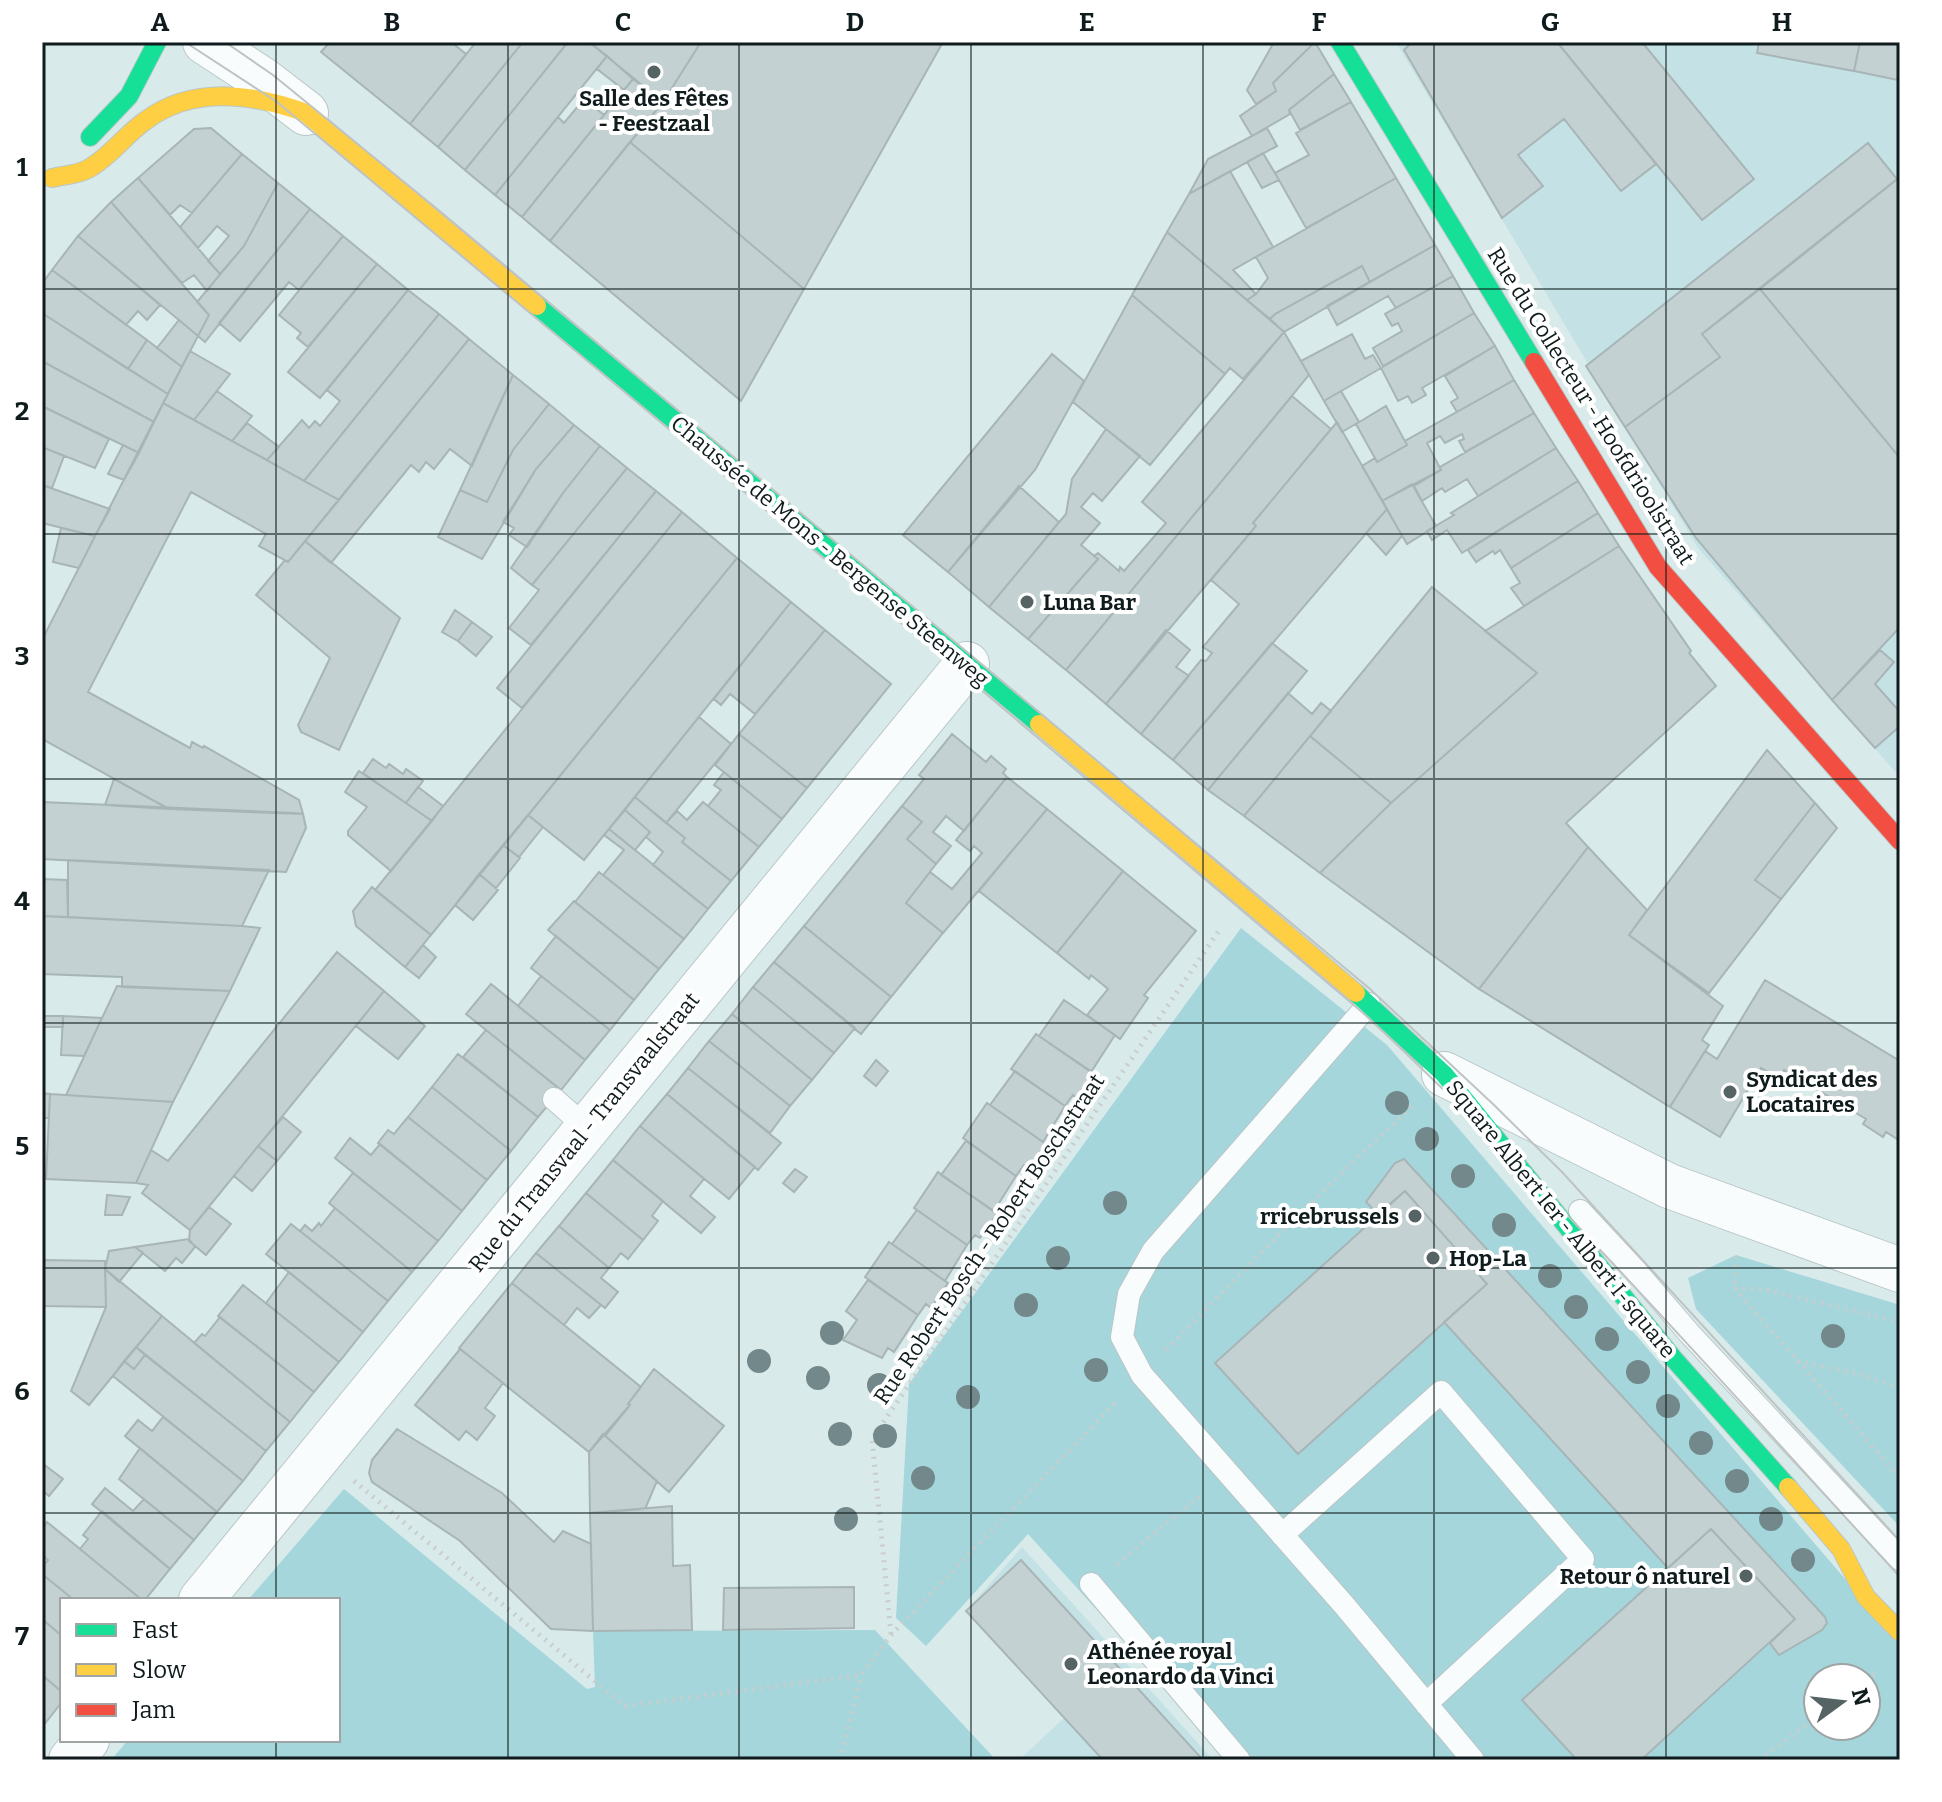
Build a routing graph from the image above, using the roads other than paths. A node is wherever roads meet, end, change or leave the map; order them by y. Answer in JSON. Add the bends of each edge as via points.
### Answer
{"nodes":[{"id":1,"x":157,"y":42,"type":"edge"},
{"id":2,"x":205,"y":42,"type":"edge"},
{"id":3,"x":1340,"y":42,"type":"edge"},
{"id":4,"x":306,"y":113,"type":"junction"},
{"id":5,"x":47,"y":182,"type":"edge"},
{"id":6,"x":967,"y":664,"type":"junction"},
{"id":7,"x":1900,"y":841,"type":"edge"},
{"id":8,"x":1369,"y":1004,"type":"junction"},
{"id":9,"x":1444,"y":1074,"type":"junction"},
{"id":10,"x":554,"y":1099,"type":"dead end"},
{"id":11,"x":587,"y":1128,"type":"junction"},
{"id":12,"x":1900,"y":1270,"type":"edge"},
{"id":13,"x":1282,"y":1535,"type":"junction"},
{"id":14,"x":1900,"y":1559,"type":"edge"},
{"id":15,"x":1091,"y":1584,"type":"road end"},
{"id":16,"x":203,"y":1598,"type":"edge"},
{"id":17,"x":1900,"y":1632,"type":"edge"},
{"id":18,"x":1426,"y":1704,"type":"junction"},
{"id":19,"x":85,"y":1742,"type":"edge"},
{"id":20,"x":71,"y":1760,"type":"edge"},
{"id":21,"x":1239,"y":1760,"type":"edge"},
{"id":22,"x":1473,"y":1760,"type":"edge"}],
"edges":[{"from":1,"to":5,"type":"main road","via":[[129,96]]},
{"from":2,"to":4,"type":"street","name":"Chaussée de Mons - Bergense Steenweg"},
{"from":3,"to":7,"type":"main road","name":"Rue du Collecteur - Hoofdrioolstraat","via":[[1658,567]]},
{"from":4,"to":5,"type":"main road","via":[[232,95],[184,101],[154,114],[87,170]]},
{"from":4,"to":6,"type":"main road","name":"Chaussée de Mons - Bergense Steenweg"},
{"from":6,"to":8,"type":"main road","name":"Chaussée de Mons - Bergense Steenweg"},
{"from":6,"to":11,"type":"street","name":"Rue du Transvaal - Transvaalstraat"},
{"from":8,"to":9,"type":"main road","name":"Chaussée de Mons - Bergense Steenweg"},
{"from":8,"to":13,"type":"lane","via":[[1153,1251],[1129,1294],[1122,1337],[1142,1375]]},
{"from":9,"to":12,"type":"street","name":"Square Albert Ier - Albert I-square","via":[[1669,1186]]},
{"from":9,"to":14,"type":"lane","via":[[1547,1176]]},
{"from":9,"to":17,"type":"main road","name":"Square Albert Ier - Albert I-square","via":[[1673,1358],[1826,1530],[1866,1597]]},
{"from":10,"to":11,"type":"lane"},
{"from":11,"to":16,"type":"street","name":"Rue du Transvaal - Transvaalstraat"},
{"from":13,"to":18,"type":"lane"},
{"from":13,"to":18,"type":"lane","via":[[1441,1392],[1452,1404],[1583,1559]]},
{"from":15,"to":21,"type":"lane"},
{"from":18,"to":22,"type":"lane"},
{"from":19,"to":20,"type":"street"}]}
